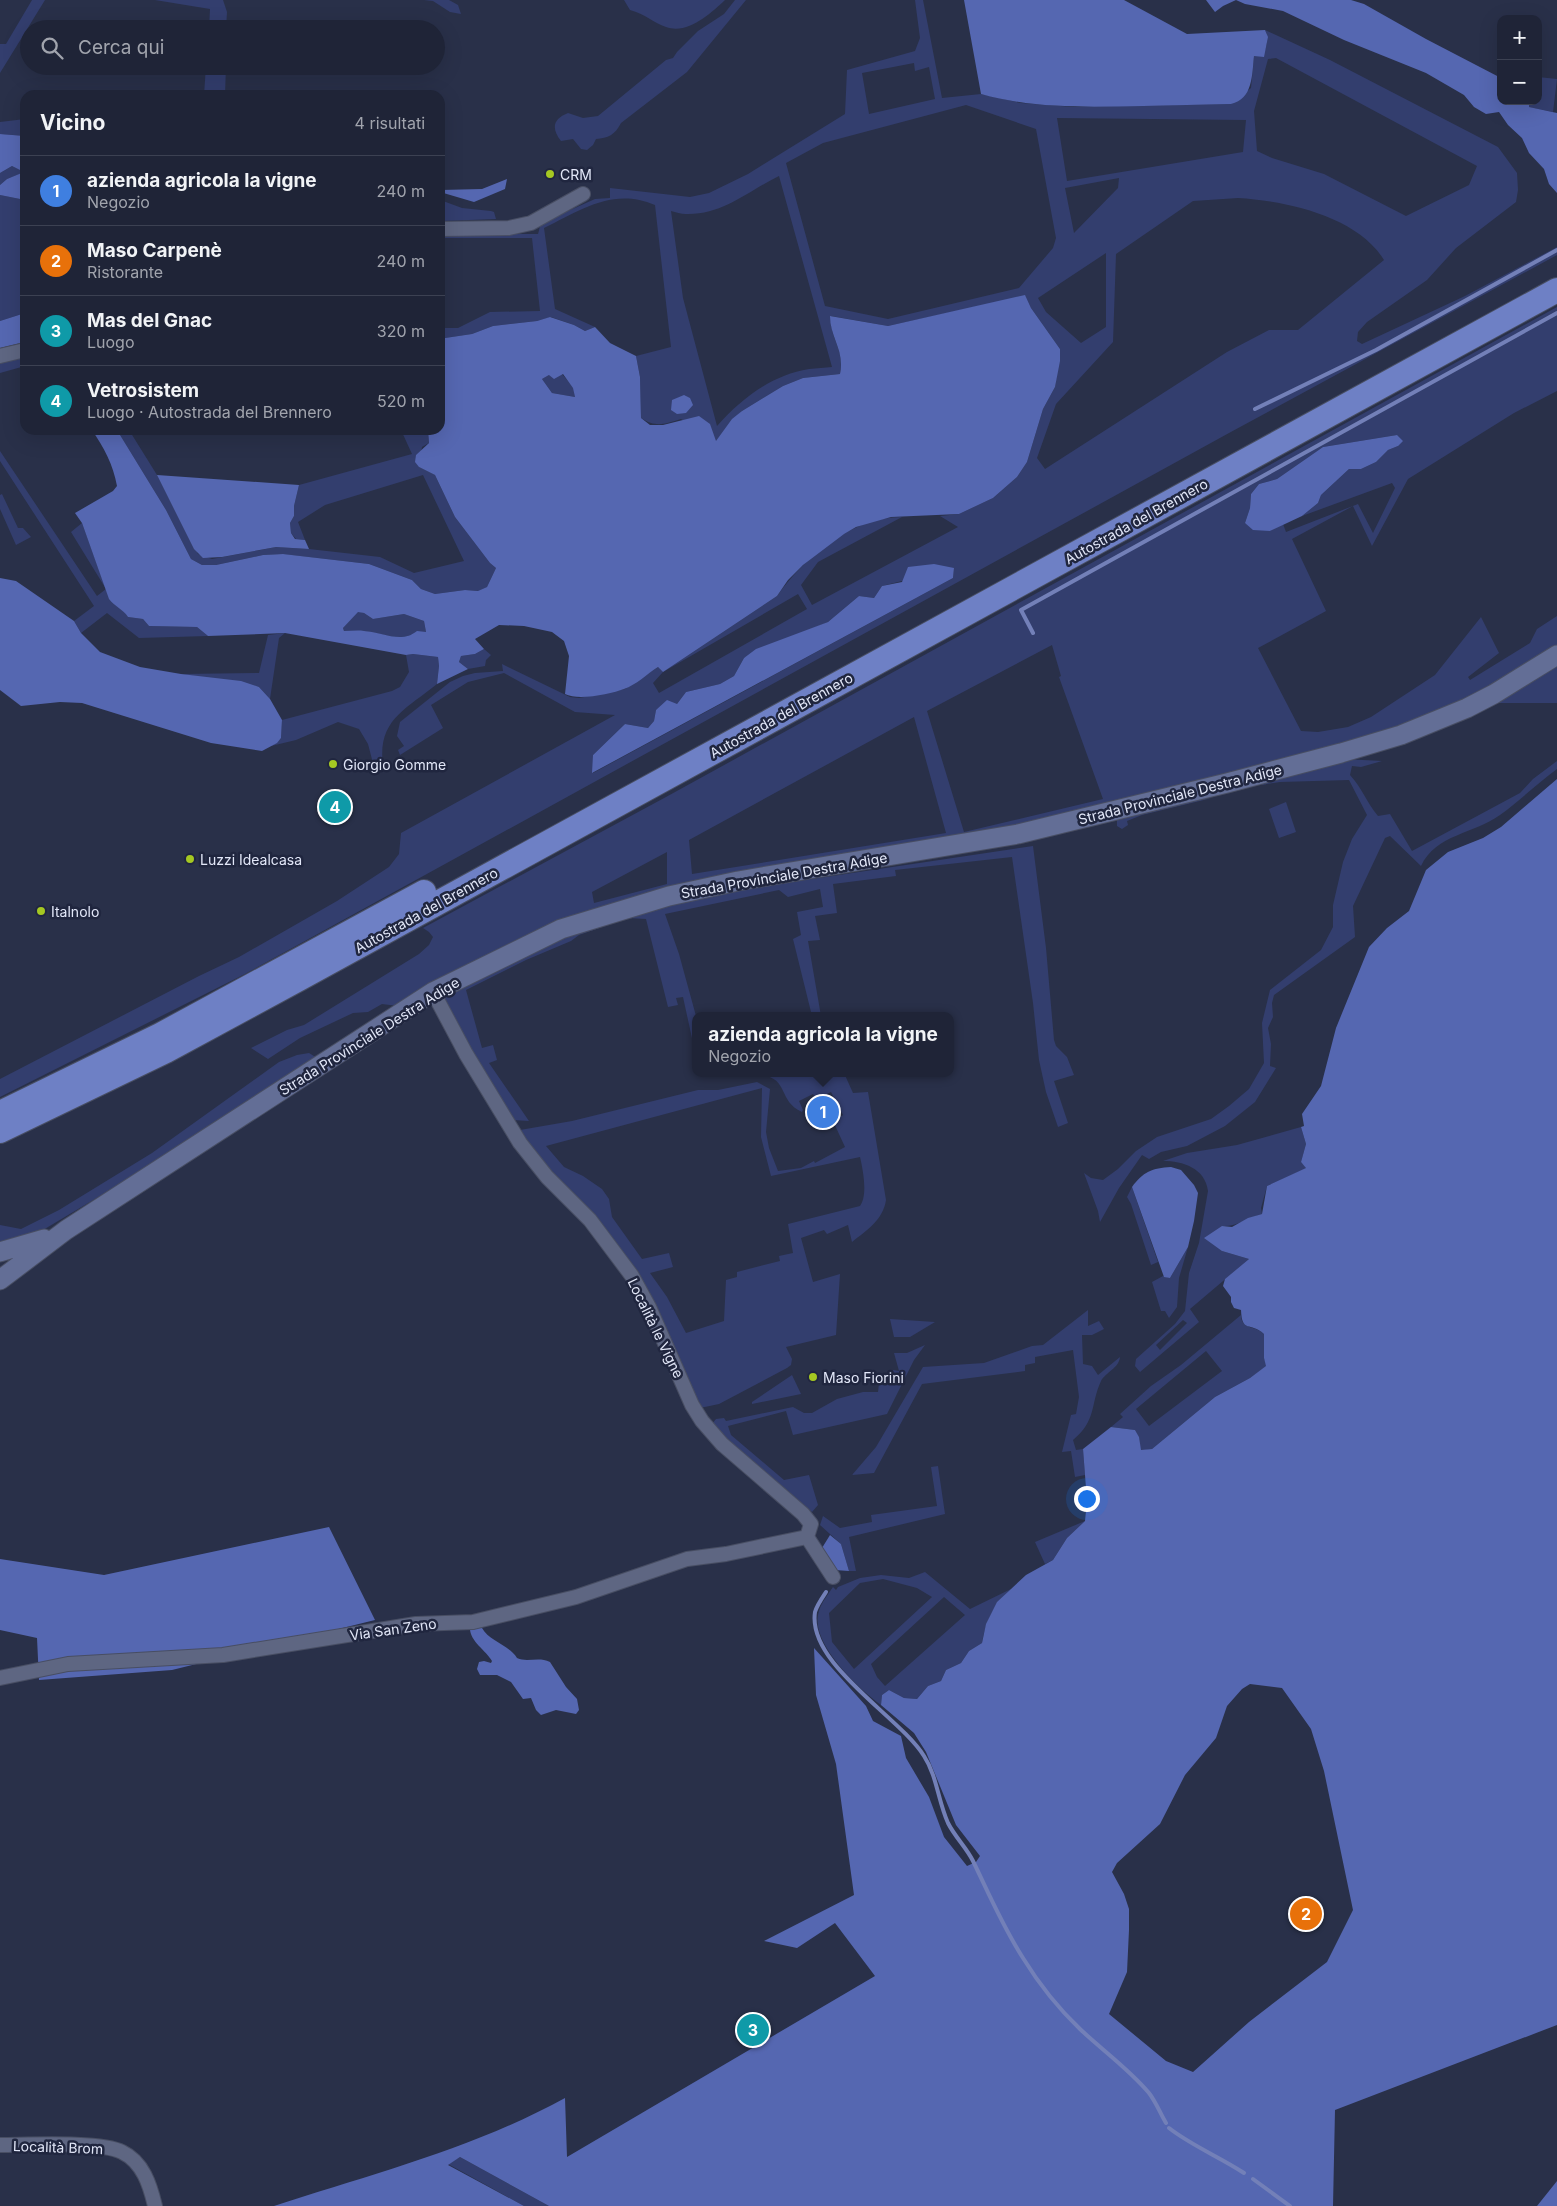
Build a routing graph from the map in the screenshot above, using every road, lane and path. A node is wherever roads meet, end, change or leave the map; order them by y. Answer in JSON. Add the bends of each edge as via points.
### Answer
{"nodes":[{"id":1,"x":583,"y":194,"type":"dead end"},
{"id":2,"x":445,"y":229,"type":"edge"},
{"id":3,"x":1557,"y":272,"type":"edge"},
{"id":4,"x":1557,"y":290,"type":"edge"},
{"id":5,"x":20,"y":351,"type":"edge"},
{"id":6,"x":0,"y":356,"type":"edge"},
{"id":7,"x":1557,"y":655,"type":"edge"},
{"id":8,"x":433,"y":992,"type":"junction"},
{"id":9,"x":0,"y":1113,"type":"edge"},
{"id":10,"x":0,"y":1132,"type":"edge"},
{"id":11,"x":66,"y":1230,"type":"junction"},
{"id":12,"x":0,"y":1252,"type":"edge"},
{"id":13,"x":0,"y":1280,"type":"edge"},
{"id":14,"x":807,"y":1537,"type":"junction"},
{"id":15,"x":832,"y":1578,"type":"dead end"},
{"id":16,"x":0,"y":1678,"type":"edge"},
{"id":17,"x":0,"y":2146,"type":"edge"},
{"id":18,"x":155,"y":2206,"type":"edge"}],
"edges":[{"from":1,"to":2,"type":"street","via":[[531,223],[509,228]]},
{"from":3,"to":9,"type":"highway","name":"Autostrada del Brennero","via":[[283,969],[142,1044]]},
{"from":4,"to":10,"type":"highway","name":"Autostrada del Brennero","via":[[274,993],[166,1051]]},
{"from":5,"to":6,"type":"street"},
{"from":7,"to":8,"type":"main road","name":"Strada Provinciale Destra Adige","via":[[1494,694],[1402,735],[1227,783],[1018,834],[738,881],[669,896],[561,929]]},
{"from":8,"to":11,"type":"main road","name":"Strada Provinciale Destra Adige"},
{"from":8,"to":14,"type":"street","name":"Località le Vigne","via":[[520,1143],[547,1177],[590,1220],[632,1276],[702,1421],[722,1444],[804,1514],[811,1524]]},
{"from":11,"to":12,"type":"main road","name":"Strada Provinciale Destra Adige"},
{"from":11,"to":13,"type":"main road","name":"Strada Provinciale Destra Adige"},
{"from":14,"to":15,"type":"street","name":"Località le Vigne"},
{"from":14,"to":16,"type":"street","name":"Via San Zeno","via":[[726,1554],[687,1558],[576,1597],[473,1622],[416,1624],[223,1655],[68,1664]]},
{"from":17,"to":18,"type":"street","name":"Località Brom","via":[[95,2146],[122,2152],[141,2168]]}]}
